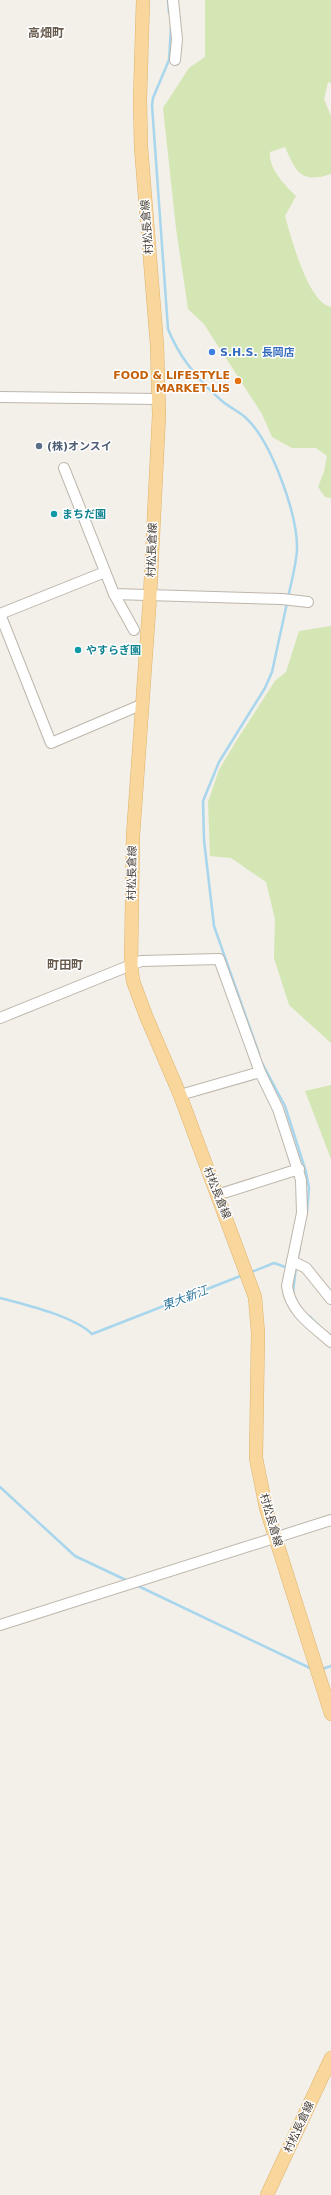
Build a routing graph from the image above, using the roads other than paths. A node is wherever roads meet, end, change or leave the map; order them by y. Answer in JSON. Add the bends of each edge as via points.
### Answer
{"nodes":[{"id":1,"x":143,"y":0,"type":"edge"},
{"id":2,"x":173,"y":0,"type":"edge"},
{"id":3,"x":175,"y":60,"type":"dead end"},
{"id":4,"x":0,"y":397,"type":"edge"},
{"id":5,"x":158,"y":399,"type":"junction"},
{"id":6,"x":64,"y":468,"type":"dead end"},
{"id":7,"x":105,"y":572,"type":"junction"},
{"id":8,"x":114,"y":594,"type":"junction"},
{"id":9,"x":150,"y":596,"type":"junction"},
{"id":10,"x":308,"y":602,"type":"dead end"},
{"id":11,"x":0,"y":614,"type":"edge"},
{"id":12,"x":134,"y":630,"type":"dead end"},
{"id":13,"x":143,"y":704,"type":"junction"},
{"id":14,"x":131,"y":965,"type":"junction"},
{"id":15,"x":0,"y":1018,"type":"edge"},
{"id":16,"x":260,"y":1072,"type":"junction"},
{"id":17,"x":180,"y":1095,"type":"junction"},
{"id":18,"x":299,"y":1169,"type":"junction"},
{"id":19,"x":217,"y":1195,"type":"junction"},
{"id":20,"x":292,"y":1261,"type":"junction"},
{"id":21,"x":331,"y":1299,"type":"edge"},
{"id":22,"x":331,"y":1342,"type":"edge"},
{"id":23,"x":331,"y":1520,"type":"edge"},
{"id":24,"x":276,"y":1537,"type":"junction"},
{"id":25,"x":0,"y":1625,"type":"edge"},
{"id":26,"x":331,"y":1714,"type":"edge"},
{"id":27,"x":331,"y":2058,"type":"edge"},
{"id":28,"x":267,"y":2195,"type":"edge"}],
"edges":[{"from":1,"to":5,"type":"main road","name":"村松長倉線","via":[[141,147],[158,345]]},
{"from":2,"to":3,"type":"street","via":[[177,39]]},
{"from":4,"to":5,"type":"street"},
{"from":5,"to":9,"type":"main road","name":"村松長倉線","via":[[158,450]]},
{"from":6,"to":7,"type":"street"},
{"from":7,"to":8,"type":"street"},
{"from":7,"to":11,"type":"street"},
{"from":8,"to":9,"type":"street"},
{"from":8,"to":12,"type":"street"},
{"from":9,"to":10,"type":"street","via":[[282,599]]},
{"from":9,"to":13,"type":"main road","name":"村松長倉線"},
{"from":11,"to":13,"type":"street","via":[[52,743]]},
{"from":13,"to":14,"type":"main road","name":"村松長倉線","via":[[133,836]]},
{"from":14,"to":15,"type":"street"},
{"from":14,"to":16,"type":"street","via":[[153,960],[219,959]]},
{"from":14,"to":17,"type":"main road","name":"村松長倉線","via":[[133,981],[146,1016]]},
{"from":16,"to":17,"type":"street"},
{"from":16,"to":18,"type":"street","via":[[278,1109]]},
{"from":17,"to":19,"type":"main road","name":"村松長倉線"},
{"from":18,"to":19,"type":"street"},
{"from":18,"to":20,"type":"street","via":[[302,1213]]},
{"from":19,"to":24,"type":"main road","name":"村松長倉線","via":[[255,1297],[258,1333],[256,1458]]},
{"from":20,"to":21,"type":"street","via":[[309,1270]]},
{"from":20,"to":22,"type":"street","via":[[287,1286],[294,1308]]},
{"from":23,"to":24,"type":"street"},
{"from":24,"to":25,"type":"street"},
{"from":24,"to":26,"type":"main road","name":"村松長倉線"},
{"from":27,"to":28,"type":"main road","name":"村松長倉線"}]}
